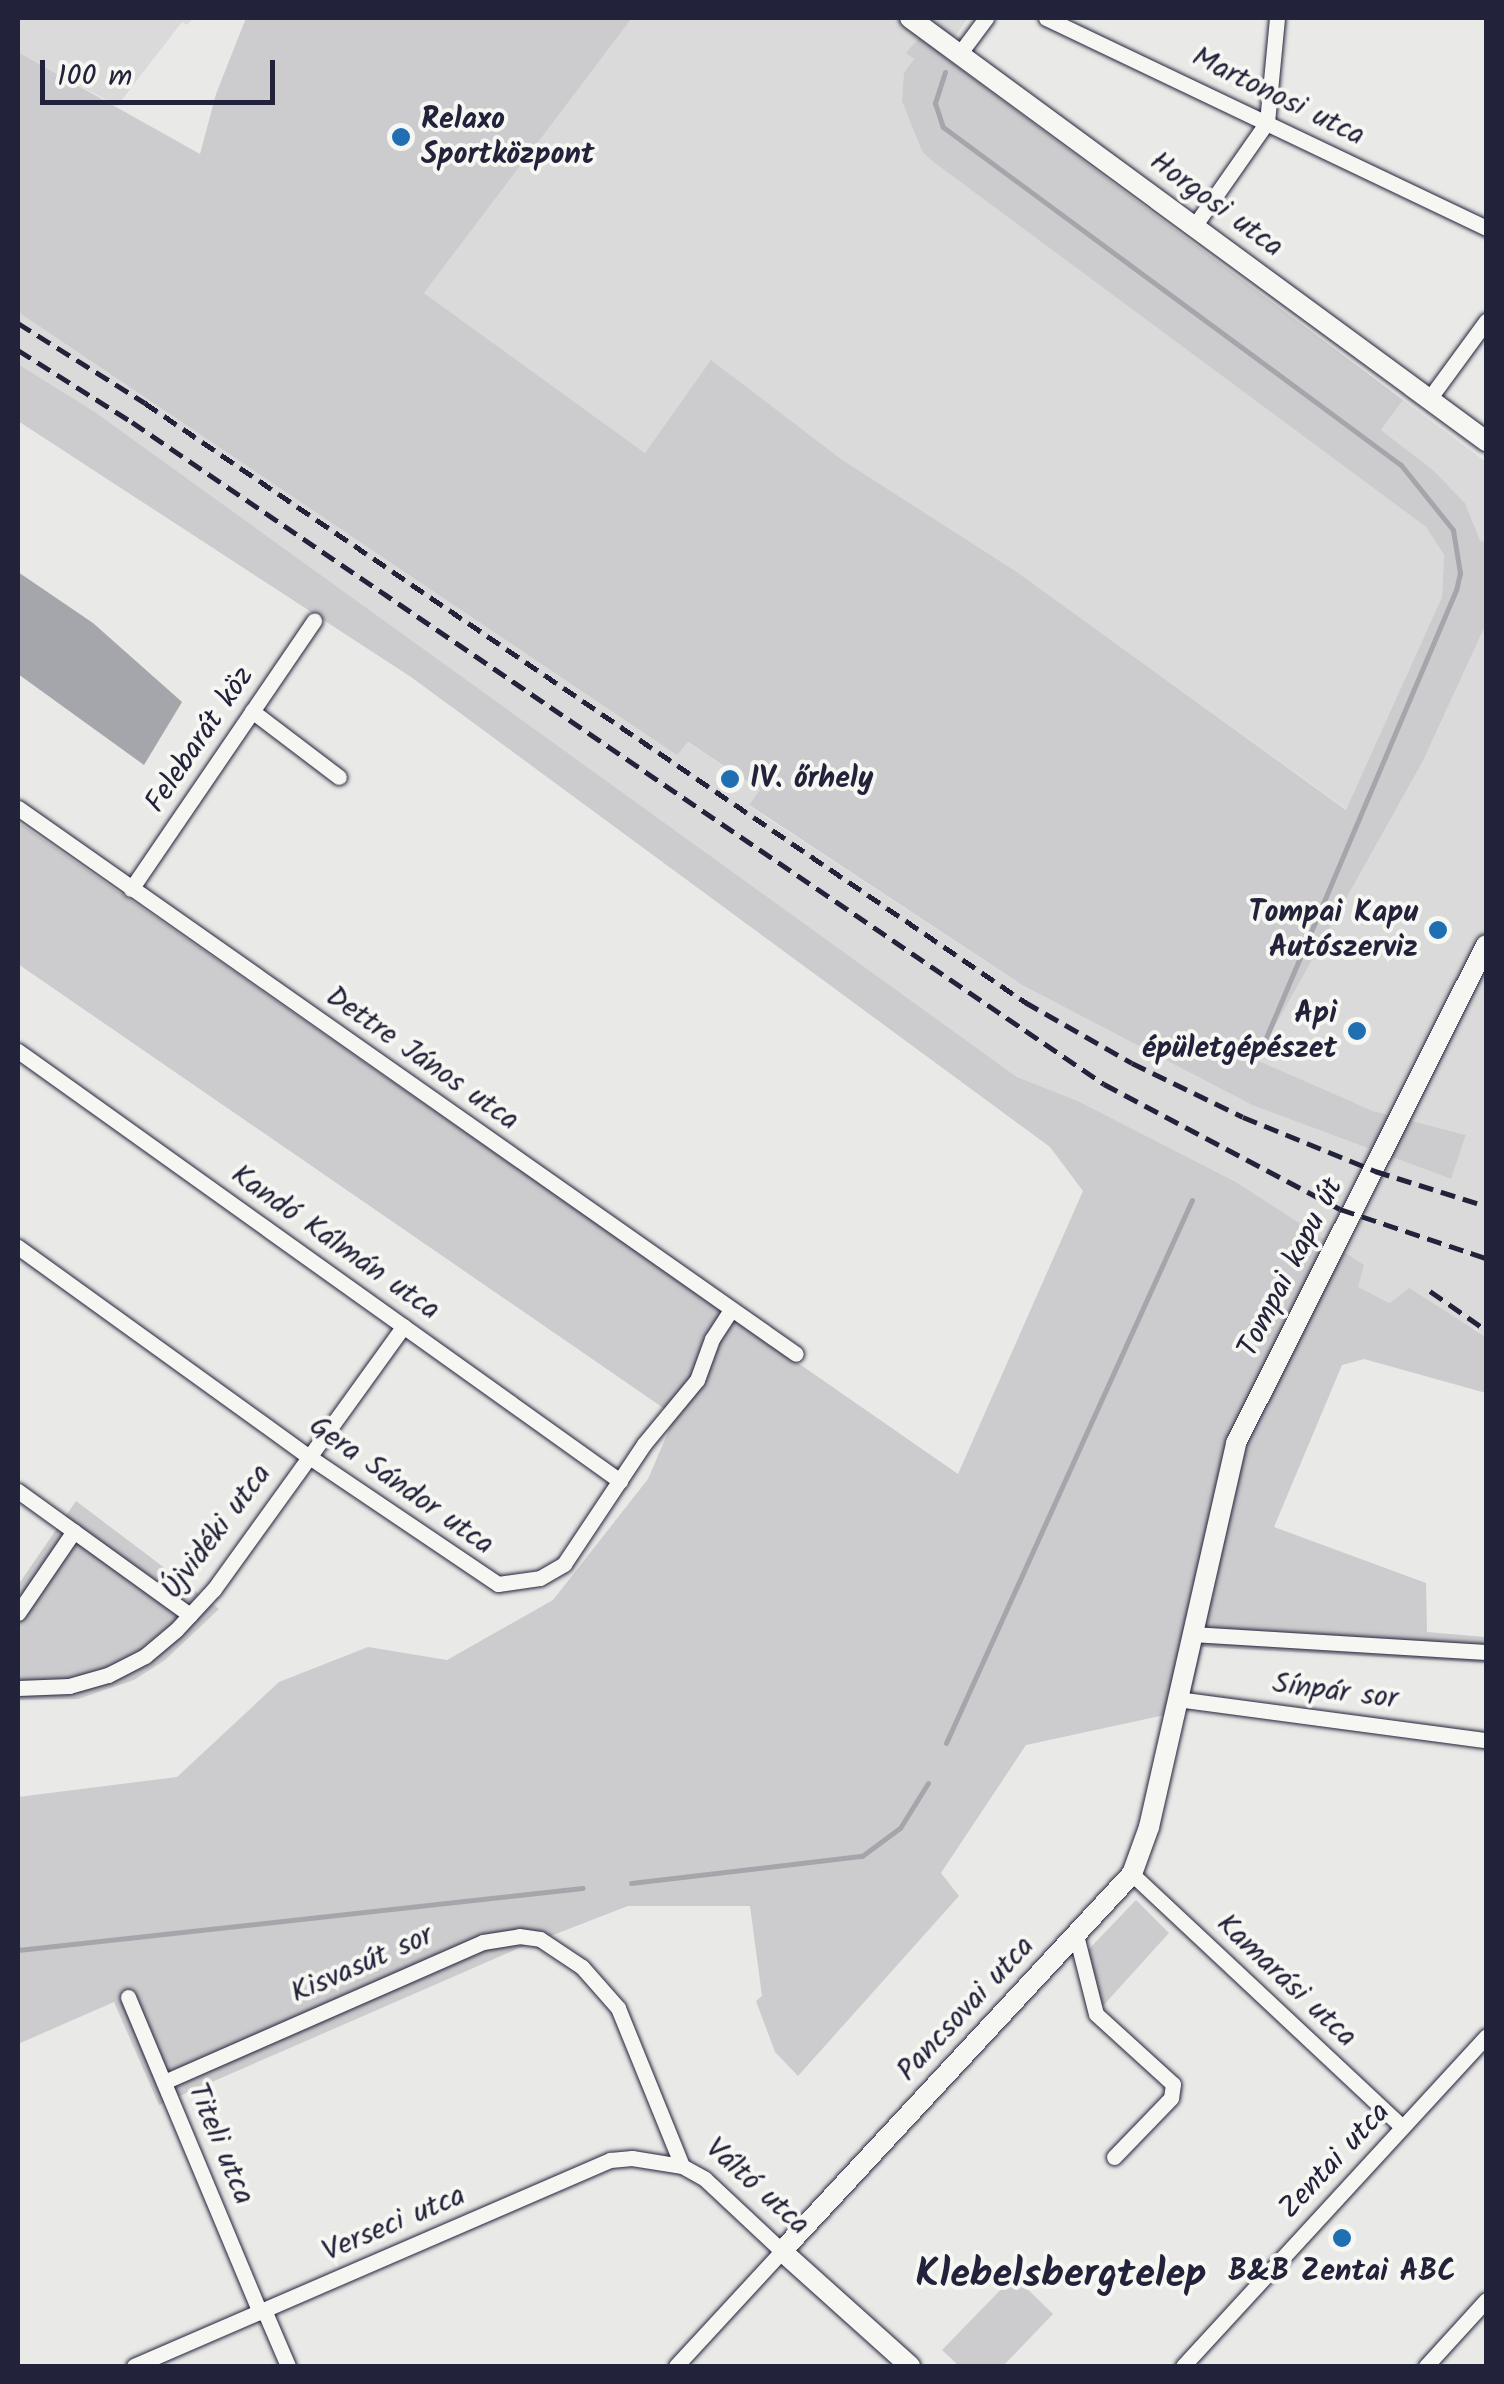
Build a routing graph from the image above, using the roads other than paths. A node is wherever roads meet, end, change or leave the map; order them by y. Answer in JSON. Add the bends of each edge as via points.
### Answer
{"nodes":[{"id":1,"x":910,"y":18,"type":"edge"},
{"id":2,"x":986,"y":18,"type":"edge"},
{"id":3,"x":1046,"y":18,"type":"edge"},
{"id":4,"x":1276,"y":18,"type":"edge"},
{"id":5,"x":960,"y":54,"type":"junction"},
{"id":6,"x":1267,"y":122,"type":"junction"},
{"id":7,"x":1195,"y":226,"type":"junction"},
{"id":8,"x":1486,"y":228,"type":"edge"},
{"id":9,"x":1486,"y":322,"type":"edge"},
{"id":10,"x":1428,"y":399,"type":"junction"},
{"id":11,"x":1486,"y":441,"type":"edge"},
{"id":12,"x":314,"y":622,"type":"dead end"},
{"id":13,"x":252,"y":711,"type":"junction"},
{"id":14,"x":339,"y":777,"type":"dead end"},
{"id":15,"x":18,"y":808,"type":"edge"},
{"id":16,"x":131,"y":889,"type":"junction"},
{"id":17,"x":1486,"y":945,"type":"edge"},
{"id":18,"x":18,"y":1051,"type":"edge"},
{"id":19,"x":18,"y":1247,"type":"edge"},
{"id":20,"x":731,"y":1310,"type":"junction"},
{"id":21,"x":404,"y":1326,"type":"junction"},
{"id":22,"x":796,"y":1354,"type":"dead end"},
{"id":23,"x":308,"y":1456,"type":"junction"},
{"id":24,"x":620,"y":1481,"type":"junction"},
{"id":25,"x":18,"y":1491,"type":"edge"},
{"id":26,"x":74,"y":1531,"type":"junction"},
{"id":27,"x":18,"y":1613,"type":"edge"},
{"id":28,"x":190,"y":1615,"type":"junction"},
{"id":29,"x":1191,"y":1634,"type":"junction"},
{"id":30,"x":1486,"y":1652,"type":"edge"},
{"id":31,"x":18,"y":1688,"type":"edge"},
{"id":32,"x":1176,"y":1699,"type":"junction"},
{"id":33,"x":1486,"y":1740,"type":"edge"},
{"id":34,"x":1132,"y":1874,"type":"junction"},
{"id":35,"x":1076,"y":1935,"type":"junction"},
{"id":36,"x":582,"y":1966,"type":"joint"},
{"id":37,"x":128,"y":1998,"type":"dead end"},
{"id":38,"x":1486,"y":2036,"type":"edge"},
{"id":39,"x":164,"y":2082,"type":"junction"},
{"id":40,"x":1402,"y":2127,"type":"junction"},
{"id":41,"x":1114,"y":2157,"type":"dead end"},
{"id":42,"x":682,"y":2166,"type":"junction"},
{"id":43,"x":782,"y":2251,"type":"junction"},
{"id":44,"x":1486,"y":2300,"type":"edge"},
{"id":45,"x":262,"y":2311,"type":"junction"},
{"id":46,"x":134,"y":2366,"type":"edge"},
{"id":47,"x":288,"y":2366,"type":"edge"},
{"id":48,"x":676,"y":2366,"type":"edge"},
{"id":49,"x":910,"y":2366,"type":"edge"},
{"id":50,"x":1183,"y":2366,"type":"edge"},
{"id":51,"x":1426,"y":2366,"type":"edge"}],
"edges":[{"from":1,"to":5,"type":"street","name":"Horgosi utca"},
{"from":2,"to":5,"type":"street"},
{"from":3,"to":6,"type":"street","name":"Martonosi utca"},
{"from":4,"to":6,"type":"street"},
{"from":5,"to":7,"type":"street","name":"Horgosi utca"},
{"from":6,"to":7,"type":"street"},
{"from":6,"to":8,"type":"street","name":"Martonosi utca"},
{"from":7,"to":10,"type":"street","name":"Horgosi utca"},
{"from":9,"to":10,"type":"street"},
{"from":10,"to":11,"type":"street","name":"Horgosi utca"},
{"from":12,"to":13,"type":"street","name":"Felebarát köz"},
{"from":13,"to":14,"type":"street"},
{"from":13,"to":16,"type":"street","name":"Felebarát köz"},
{"from":15,"to":16,"type":"street","name":"Dettre János utca"},
{"from":16,"to":20,"type":"street","name":"Dettre János utca"},
{"from":17,"to":29,"type":"street","name":"Tompai kapu út","via":[[1236,1442]]},
{"from":18,"to":21,"type":"street","name":"Kandó Kálmán utca"},
{"from":19,"to":23,"type":"street","name":"Gera Sándor utca"},
{"from":20,"to":22,"type":"street","name":"Dettre János utca"},
{"from":20,"to":24,"type":"street","name":"Gera Sándor utca","via":[[696,1380]]},
{"from":21,"to":23,"type":"street","name":"Újvidéki utca"},
{"from":21,"to":24,"type":"street","name":"Kandó Kálmán utca"},
{"from":23,"to":24,"type":"street","name":"Gera Sándor utca","via":[[498,1584],[540,1578],[564,1564]]},
{"from":23,"to":28,"type":"street","name":"Újvidéki utca"},
{"from":25,"to":26,"type":"street"},
{"from":26,"to":27,"type":"street"},
{"from":26,"to":28,"type":"street"},
{"from":28,"to":31,"type":"street","name":"Újvidéki utca","via":[[161,1644],[108,1675],[69,1686]]},
{"from":29,"to":30,"type":"street"},
{"from":29,"to":32,"type":"street","name":"Pancsovai utca"},
{"from":32,"to":33,"type":"street","name":"Sínpár sor"},
{"from":32,"to":34,"type":"street","name":"Pancsovai utca","via":[[1150,1827]]},
{"from":34,"to":35,"type":"street","name":"Pancsovai utca"},
{"from":34,"to":40,"type":"street","name":"Kamarási utca"},
{"from":35,"to":41,"type":"street","via":[[1096,2014],[1173,2084],[1171,2098]]},
{"from":35,"to":43,"type":"street","name":"Pancsovai utca"},
{"from":36,"to":39,"type":"street","name":"Kisvasút sor","via":[[540,1939],[483,1942]]},
{"from":36,"to":42,"type":"street","name":"Váltó utca","via":[[618,2008]]},
{"from":37,"to":39,"type":"street","name":"Titeli utca"},
{"from":38,"to":40,"type":"street","name":"Zentai utca"},
{"from":39,"to":45,"type":"street","name":"Titeli utca"},
{"from":40,"to":50,"type":"street","name":"Zentai utca"},
{"from":42,"to":43,"type":"street","name":"Váltó utca"},
{"from":42,"to":45,"type":"street","name":"Verseci utca","via":[[610,2160]]},
{"from":43,"to":48,"type":"street","name":"Pancsovai utca"},
{"from":43,"to":49,"type":"street","name":"Váltó utca"},
{"from":44,"to":51,"type":"street"},
{"from":45,"to":46,"type":"street","name":"Verseci utca"},
{"from":45,"to":47,"type":"street","name":"Titeli utca"}]}
